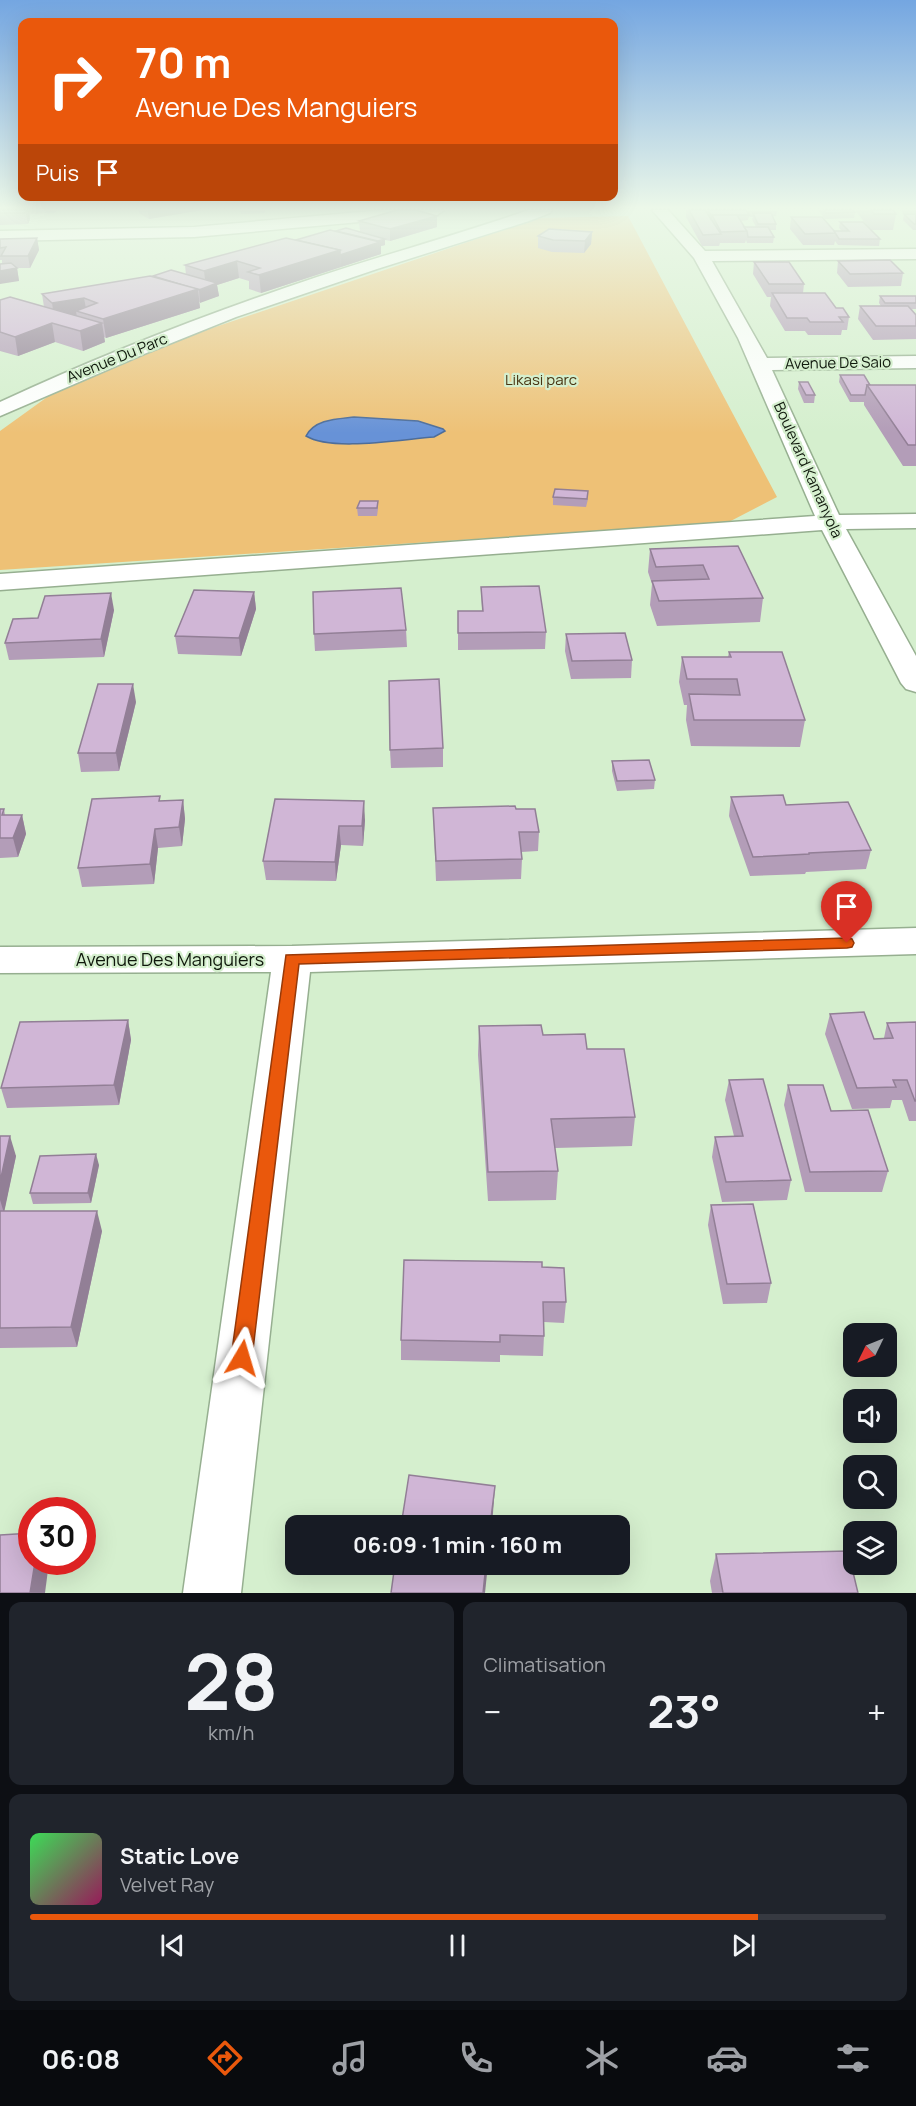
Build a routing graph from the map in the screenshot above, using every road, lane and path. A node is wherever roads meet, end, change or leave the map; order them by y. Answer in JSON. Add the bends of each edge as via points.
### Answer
{"nodes":[{"id":1,"x":316,"y":284,"type":"edge"},
{"id":2,"x":716,"y":284,"type":"edge"},
{"id":3,"x":916,"y":362,"type":"edge"},
{"id":4,"x":760,"y":364,"type":"junction"},
{"id":5,"x":0,"y":410,"type":"edge"},
{"id":6,"x":916,"y":521,"type":"edge"},
{"id":7,"x":830,"y":522,"type":"junction"},
{"id":8,"x":0,"y":582,"type":"edge"},
{"id":9,"x":916,"y":683,"type":"edge"},
{"id":10,"x":916,"y":941,"type":"edge"},
{"id":11,"x":292,"y":959,"type":"junction"},
{"id":12,"x":0,"y":960,"type":"edge"},
{"id":13,"x":212,"y":1593,"type":"edge"}],
"edges":[{"from":1,"to":5,"type":"street","name":"Avenue Du Parc","via":[[86,369]]},
{"from":2,"to":4,"type":"street","name":"Boulevard Kamanyola"},
{"from":3,"to":4,"type":"street","name":"Avenue De Saio"},
{"from":4,"to":7,"type":"street","name":"Boulevard Kamanyola"},
{"from":6,"to":7,"type":"street"},
{"from":7,"to":8,"type":"street"},
{"from":7,"to":9,"type":"street","name":"Boulevard Kamanyola"},
{"from":10,"to":11,"type":"street","name":"Avenue Des Manguiers"},
{"from":11,"to":12,"type":"street","name":"Avenue Des Manguiers"},
{"from":11,"to":13,"type":"street"}]}
